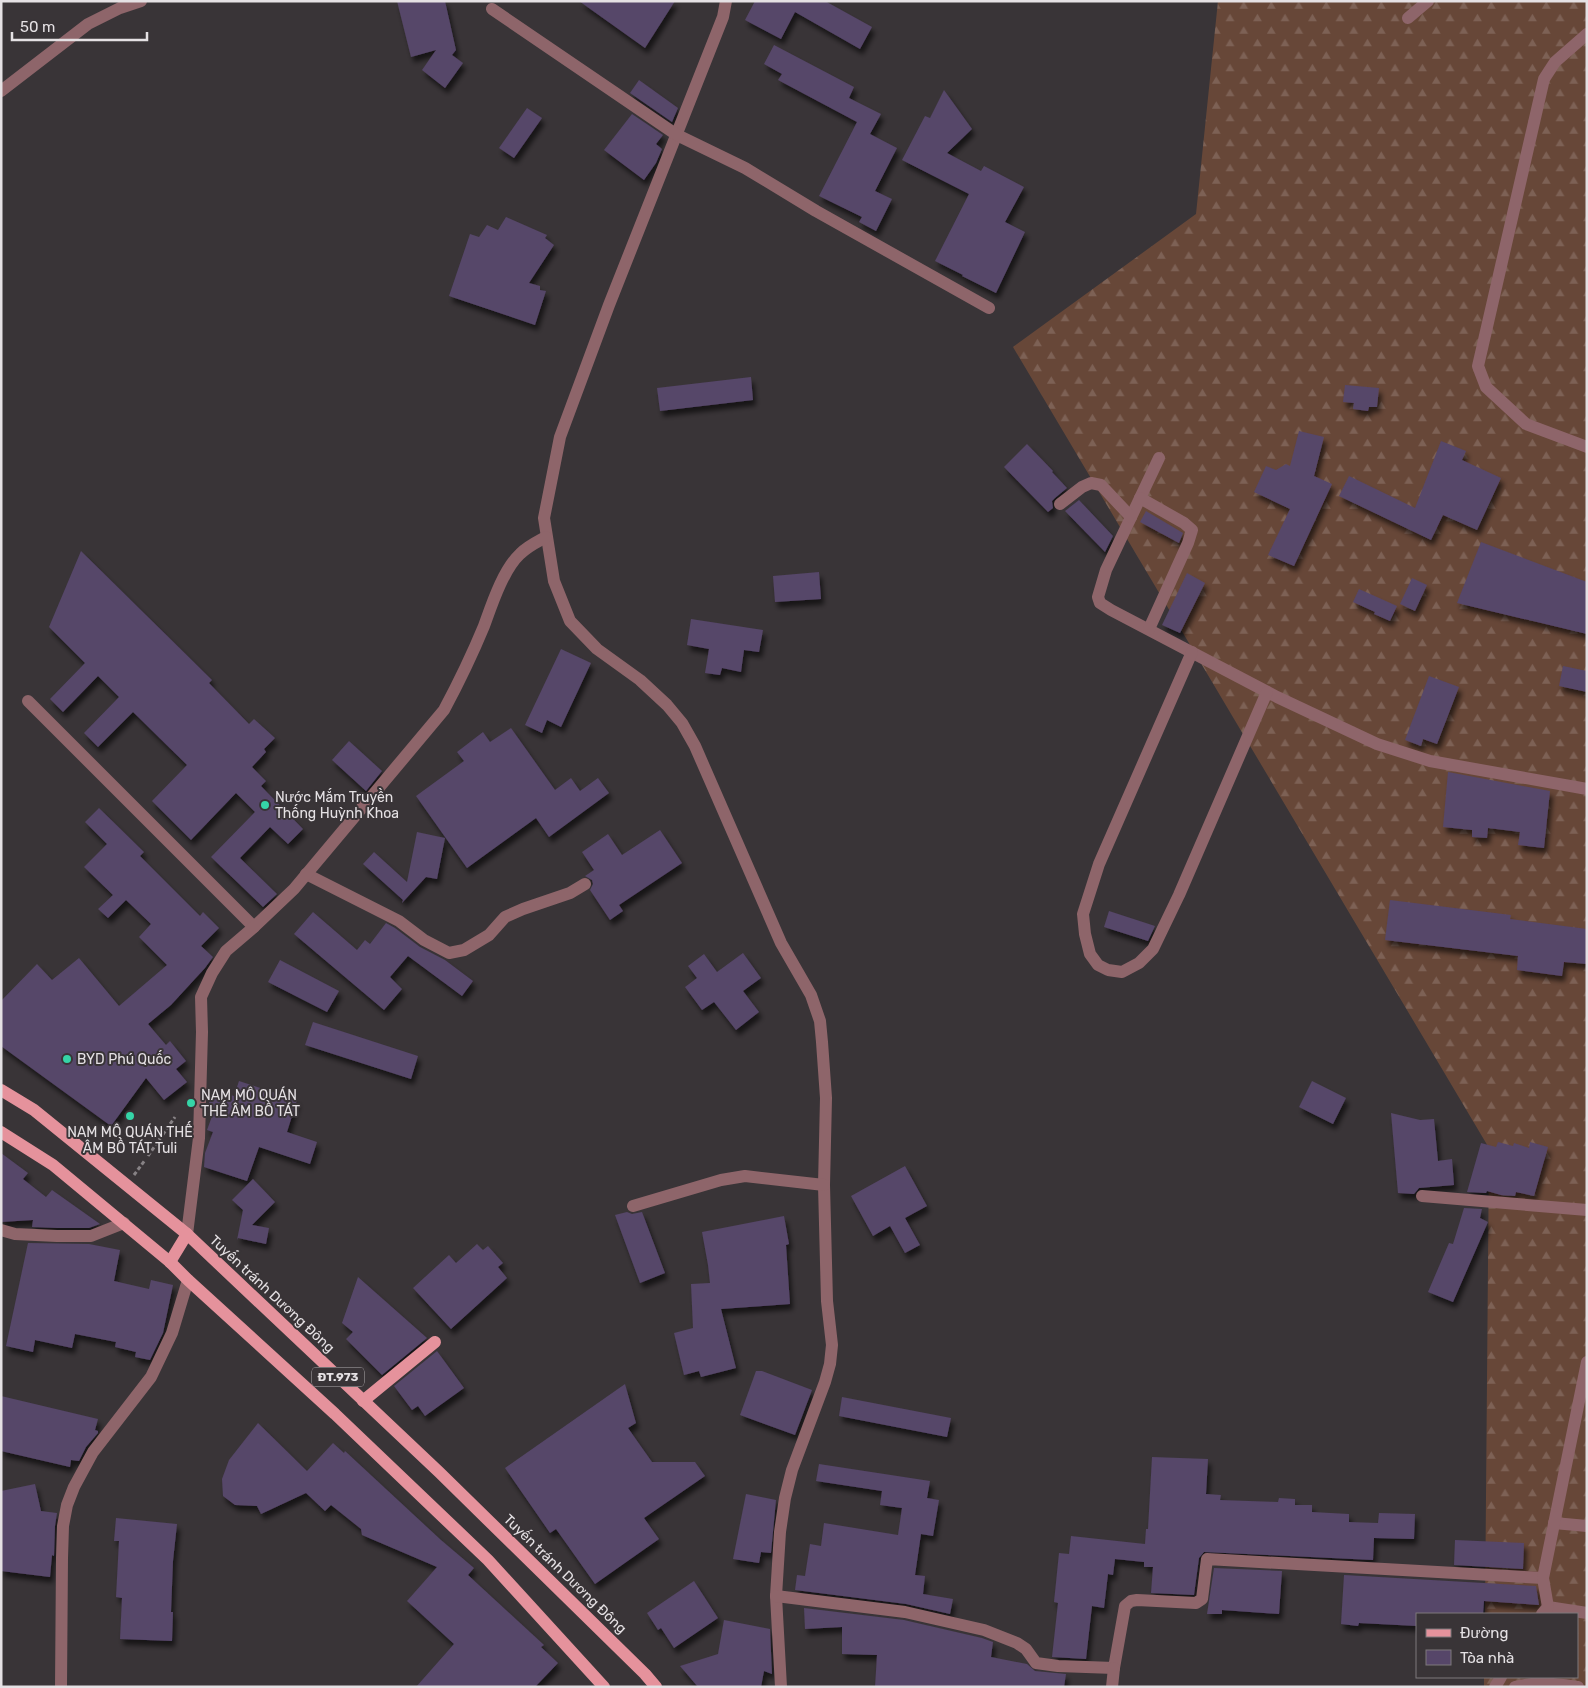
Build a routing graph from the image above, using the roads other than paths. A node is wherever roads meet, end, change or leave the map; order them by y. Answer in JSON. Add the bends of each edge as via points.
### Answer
{"nodes":[{"id":1,"x":114,"y":1,"type":"edge"},
{"id":2,"x":141,"y":1,"type":"edge"},
{"id":3,"x":726,"y":1,"type":"edge"},
{"id":4,"x":1428,"y":1,"type":"edge"},
{"id":5,"x":492,"y":9,"type":"dead end"},
{"id":6,"x":102,"y":17,"type":"junction"},
{"id":7,"x":1408,"y":18,"type":"dead end"},
{"id":8,"x":1587,"y":34,"type":"edge"},
{"id":9,"x":1,"y":91,"type":"edge"},
{"id":10,"x":677,"y":136,"type":"junction"},
{"id":11,"x":989,"y":308,"type":"dead end"},
{"id":12,"x":1587,"y":447,"type":"edge"},
{"id":13,"x":1159,"y":458,"type":"dead end"},
{"id":14,"x":1140,"y":498,"type":"junction"},
{"id":15,"x":1060,"y":504,"type":"dead end"},
{"id":16,"x":1131,"y":517,"type":"junction"},
{"id":17,"x":546,"y":537,"type":"junction"},
{"id":18,"x":1149,"y":630,"type":"junction"},
{"id":19,"x":1192,"y":652,"type":"junction"},
{"id":20,"x":1267,"y":692,"type":"junction"},
{"id":21,"x":28,"y":701,"type":"dead end"},
{"id":22,"x":1587,"y":789,"type":"edge"},
{"id":23,"x":306,"y":874,"type":"junction"},
{"id":24,"x":585,"y":884,"type":"dead end"},
{"id":25,"x":254,"y":927,"type":"junction"},
{"id":26,"x":1,"y":1090,"type":"edge"},
{"id":27,"x":1,"y":1132,"type":"edge"},
{"id":28,"x":824,"y":1185,"type":"junction"},
{"id":29,"x":1422,"y":1196,"type":"dead end"},
{"id":30,"x":633,"y":1206,"type":"dead end"},
{"id":31,"x":1587,"y":1210,"type":"edge"},
{"id":32,"x":124,"y":1223,"type":"junction"},
{"id":33,"x":1,"y":1230,"type":"edge"},
{"id":34,"x":187,"y":1234,"type":"junction"},
{"id":35,"x":170,"y":1262,"type":"junction"},
{"id":36,"x":188,"y":1280,"type":"junction"},
{"id":37,"x":435,"y":1342,"type":"dead end"},
{"id":38,"x":1587,"y":1362,"type":"edge"},
{"id":39,"x":363,"y":1401,"type":"junction"},
{"id":40,"x":1582,"y":1411,"type":"edge"},
{"id":41,"x":1554,"y":1523,"type":"junction"},
{"id":42,"x":1587,"y":1526,"type":"edge"},
{"id":43,"x":1544,"y":1578,"type":"junction"},
{"id":44,"x":776,"y":1596,"type":"junction"},
{"id":45,"x":1545,"y":1611,"type":"edge"},
{"id":46,"x":1587,"y":1612,"type":"edge"},
{"id":47,"x":1114,"y":1668,"type":"junction"},
{"id":48,"x":61,"y":1687,"type":"edge"},
{"id":49,"x":604,"y":1687,"type":"edge"},
{"id":50,"x":656,"y":1687,"type":"edge"},
{"id":51,"x":781,"y":1687,"type":"edge"},
{"id":52,"x":1112,"y":1687,"type":"edge"},
{"id":53,"x":1515,"y":1687,"type":"edge"},
{"id":54,"x":1578,"y":1687,"type":"edge"}],
"edges":[{"from":1,"to":6,"type":"street"},
{"from":2,"to":6,"type":"street"},
{"from":3,"to":10,"type":"street","via":[[723,17]]},
{"from":4,"to":7,"type":"street"},
{"from":5,"to":10,"type":"street"},
{"from":6,"to":9,"type":"street","via":[[88,24]]},
{"from":8,"to":12,"type":"street","via":[[1555,62],[1544,79],[1478,366],[1486,387],[1526,424]]},
{"from":10,"to":11,"type":"street","via":[[745,168]]},
{"from":10,"to":17,"type":"street","via":[[560,437],[544,518]]},
{"from":13,"to":14,"type":"street"},
{"from":14,"to":16,"type":"street"},
{"from":14,"to":18,"type":"street","via":[[1192,530]]},
{"from":15,"to":16,"type":"street","via":[[1091,483],[1101,485]]},
{"from":16,"to":18,"type":"street","via":[[1106,570],[1098,597],[1100,603]]},
{"from":17,"to":23,"type":"street","via":[[519,555],[496,592],[463,676],[444,710]]},
{"from":17,"to":28,"type":"street","via":[[554,581],[570,620],[597,649],[668,704],[682,723],[780,942],[811,995],[820,1021],[826,1098]]},
{"from":18,"to":19,"type":"street"},
{"from":19,"to":20,"type":"street"},
{"from":19,"to":20,"type":"street","via":[[1099,864],[1084,914],[1090,954],[1098,965],[1122,972],[1153,950]]},
{"from":20,"to":22,"type":"street","via":[[1404,754]]},
{"from":21,"to":25,"type":"street"},
{"from":23,"to":24,"type":"street","via":[[399,921],[424,940],[449,953],[464,950],[489,935],[505,917],[570,893]]},
{"from":23,"to":25,"type":"street"},
{"from":25,"to":34,"type":"street","via":[[226,951],[201,997],[199,1138]]},
{"from":26,"to":34,"type":"main road","name":"Tuyến tránh Dương Đông","number":"ĐT.973","via":[[34,1110]]},
{"from":27,"to":32,"type":"main road","number":"ĐT.973","via":[[53,1165]]},
{"from":28,"to":30,"type":"street","via":[[745,1176],[720,1180]]},
{"from":28,"to":44,"type":"street","via":[[827,1301],[832,1345],[830,1364],[785,1498]]},
{"from":29,"to":31,"type":"street"},
{"from":32,"to":33,"type":"street","via":[[90,1236]]},
{"from":32,"to":35,"type":"main road","number":"ĐT.973"},
{"from":34,"to":35,"type":"main road"},
{"from":34,"to":39,"type":"main road","name":"Tuyến tránh Dương Đông","number":"ĐT.973"},
{"from":35,"to":36,"type":"main road","number":"ĐT.973"},
{"from":36,"to":48,"type":"street","via":[[172,1333],[151,1377],[92,1452],[67,1505],[62,1558]]},
{"from":36,"to":49,"type":"main road","number":"ĐT.973","via":[[488,1560]]},
{"from":37,"to":39,"type":"main road"},
{"from":38,"to":40,"type":"street"},
{"from":39,"to":50,"type":"main road","name":"Tuyến tránh Dương Đông","number":"ĐT.973"},
{"from":40,"to":41,"type":"street"},
{"from":41,"to":42,"type":"street"},
{"from":41,"to":43,"type":"street"},
{"from":43,"to":45,"type":"street"},
{"from":43,"to":47,"type":"street","via":[[1207,1559],[1202,1599],[1196,1603],[1137,1600],[1125,1606]]},
{"from":44,"to":47,"type":"street","via":[[905,1612],[984,1630],[1017,1642],[1036,1663]]},
{"from":44,"to":51,"type":"street"},
{"from":45,"to":46,"type":"street"},
{"from":47,"to":52,"type":"street"},
{"from":53,"to":54,"type":"street","via":[[1529,1683]]}]}
